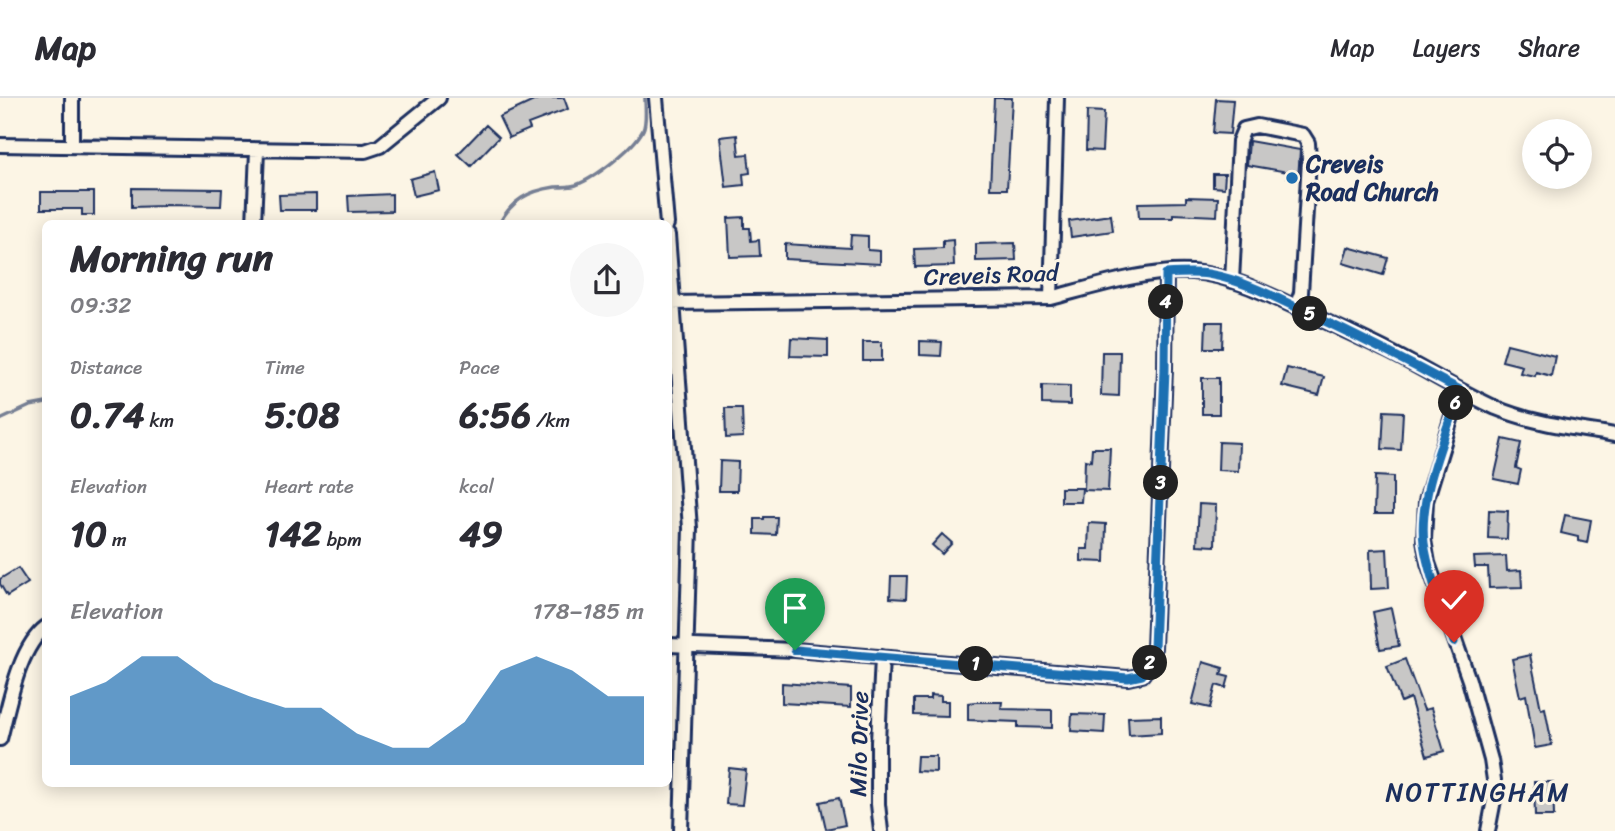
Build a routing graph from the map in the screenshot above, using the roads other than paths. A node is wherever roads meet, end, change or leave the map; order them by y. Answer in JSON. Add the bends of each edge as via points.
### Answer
{"nodes":[{"id":1,"x":72,"y":98,"type":"edge"},
{"id":2,"x":439,"y":98,"type":"edge"},
{"id":3,"x":656,"y":98,"type":"edge"},
{"id":4,"x":1057,"y":98,"type":"edge"},
{"id":5,"x":0,"y":145,"type":"edge"},
{"id":6,"x":72,"y":146,"type":"junction"},
{"id":7,"x":257,"y":150,"type":"junction"},
{"id":8,"x":254,"y":220,"type":"edge"},
{"id":9,"x":667,"y":220,"type":"edge"},
{"id":10,"x":1166,"y":274,"type":"junction"},
{"id":11,"x":1232,"y":281,"type":"junction"},
{"id":12,"x":1051,"y":298,"type":"junction"},
{"id":13,"x":672,"y":302,"type":"edge"},
{"id":14,"x":1296,"y":307,"type":"junction"},
{"id":15,"x":1460,"y":390,"type":"junction"},
{"id":16,"x":1615,"y":435,"type":"edge"},
{"id":17,"x":42,"y":630,"type":"edge"},
{"id":18,"x":672,"y":645,"type":"edge"},
{"id":19,"x":688,"y":646,"type":"junction"},
{"id":20,"x":882,"y":657,"type":"junction"},
{"id":21,"x":0,"y":739,"type":"edge"},
{"id":22,"x":681,"y":831,"type":"edge"},
{"id":23,"x":881,"y":831,"type":"edge"},
{"id":24,"x":1488,"y":831,"type":"edge"}],
"edges":[{"from":1,"to":6,"type":"street"},
{"from":2,"to":7,"type":"street","via":[[374,149]]},
{"from":3,"to":9,"type":"street"},
{"from":4,"to":12,"type":"street"},
{"from":5,"to":6,"type":"street"},
{"from":6,"to":7,"type":"street"},
{"from":7,"to":8,"type":"street"},
{"from":10,"to":11,"type":"street","name":"Creveis Road","via":[[1210,274]]},
{"from":10,"to":12,"type":"street","name":"Creveis Road","via":[[1109,282]]},
{"from":10,"to":20,"type":"street","via":[[1154,648],[1142,675],[1128,678]]},
{"from":11,"to":14,"type":"street","name":"Creveis Road"},
{"from":11,"to":14,"type":"street","via":[[1239,141],[1244,129],[1303,135],[1309,160]]},
{"from":12,"to":13,"type":"street","name":"Creveis Road"},
{"from":13,"to":19,"type":"street","via":[[690,528]]},
{"from":14,"to":15,"type":"street","name":"Creveis Road"},
{"from":15,"to":16,"type":"street","name":"Creveis Road","via":[[1552,426]]},
{"from":15,"to":24,"type":"street","via":[[1426,501],[1424,540],[1491,760],[1494,800]]},
{"from":17,"to":21,"type":"street","via":[[26,650]]},
{"from":18,"to":19,"type":"street"},
{"from":19,"to":20,"type":"street"},
{"from":19,"to":22,"type":"street"},
{"from":20,"to":23,"type":"street","name":"Milo Drive","via":[[878,742]]}]}
